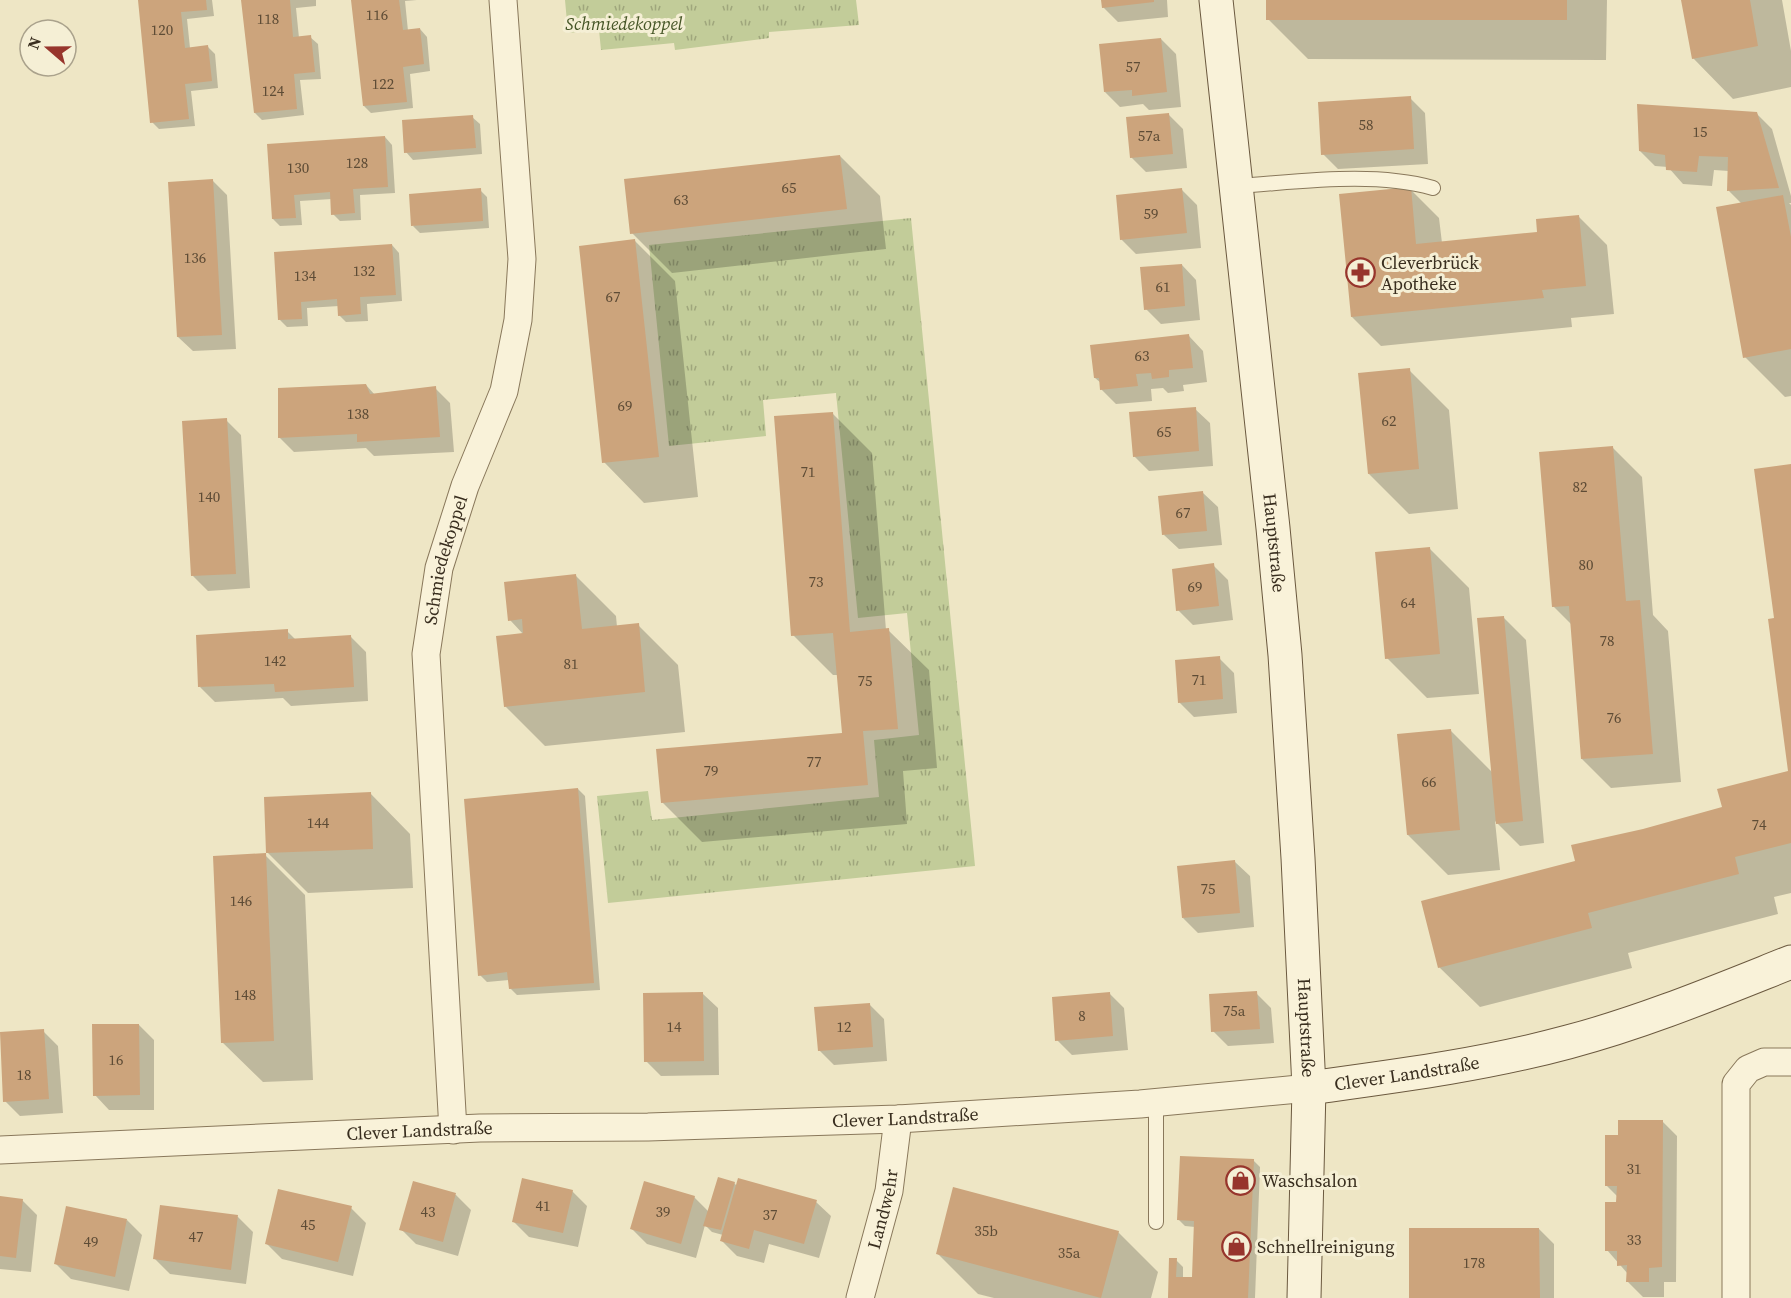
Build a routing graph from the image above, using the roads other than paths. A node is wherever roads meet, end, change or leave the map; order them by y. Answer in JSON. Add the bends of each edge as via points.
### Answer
{"nodes":[{"id":1,"x":503,"y":0,"type":"edge"},
{"id":2,"x":1216,"y":0,"type":"edge"},
{"id":3,"x":1236,"y":186,"type":"junction"},
{"id":4,"x":1433,"y":188,"type":"dead end"},
{"id":5,"x":1791,"y":962,"type":"edge"},
{"id":6,"x":1791,"y":1062,"type":"edge"},
{"id":7,"x":1309,"y":1088,"type":"junction"},
{"id":8,"x":1156,"y":1102,"type":"junction"},
{"id":9,"x":898,"y":1119,"type":"junction"},
{"id":10,"x":453,"y":1130,"type":"junction"},
{"id":11,"x":0,"y":1150,"type":"edge"},
{"id":12,"x":1156,"y":1222,"type":"dead end"},
{"id":13,"x":860,"y":1298,"type":"edge"},
{"id":14,"x":1304,"y":1298,"type":"edge"},
{"id":15,"x":1736,"y":1298,"type":"edge"}],
"edges":[{"from":1,"to":10,"type":"street","name":"Schmiedekoppel","via":[[522,259],[518,320],[504,391],[465,486],[439,568],[426,654]]},
{"from":2,"to":3,"type":"main road","name":"Hauptstraße"},
{"from":3,"to":4,"type":"lane","via":[[1372,179],[1408,181]]},
{"from":3,"to":7,"type":"main road","name":"Hauptstraße","via":[[1285,655]]},
{"from":5,"to":7,"type":"main road","name":"Clever Landstraße","via":[[1570,1042],[1496,1060]]},
{"from":6,"to":15,"type":"street","via":[[1756,1065],[1736,1084]]},
{"from":7,"to":8,"type":"street","name":"Clever Landstraße"},
{"from":7,"to":14,"type":"main road","name":"Hauptstraße"},
{"from":8,"to":9,"type":"street","name":"Clever Landstraße"},
{"from":8,"to":12,"type":"lane"},
{"from":9,"to":10,"type":"street","name":"Clever Landstraße"},
{"from":9,"to":13,"type":"street","name":"Landwehr","via":[[889,1191]]},
{"from":10,"to":11,"type":"street","name":"Clever Landstraße"}]}
